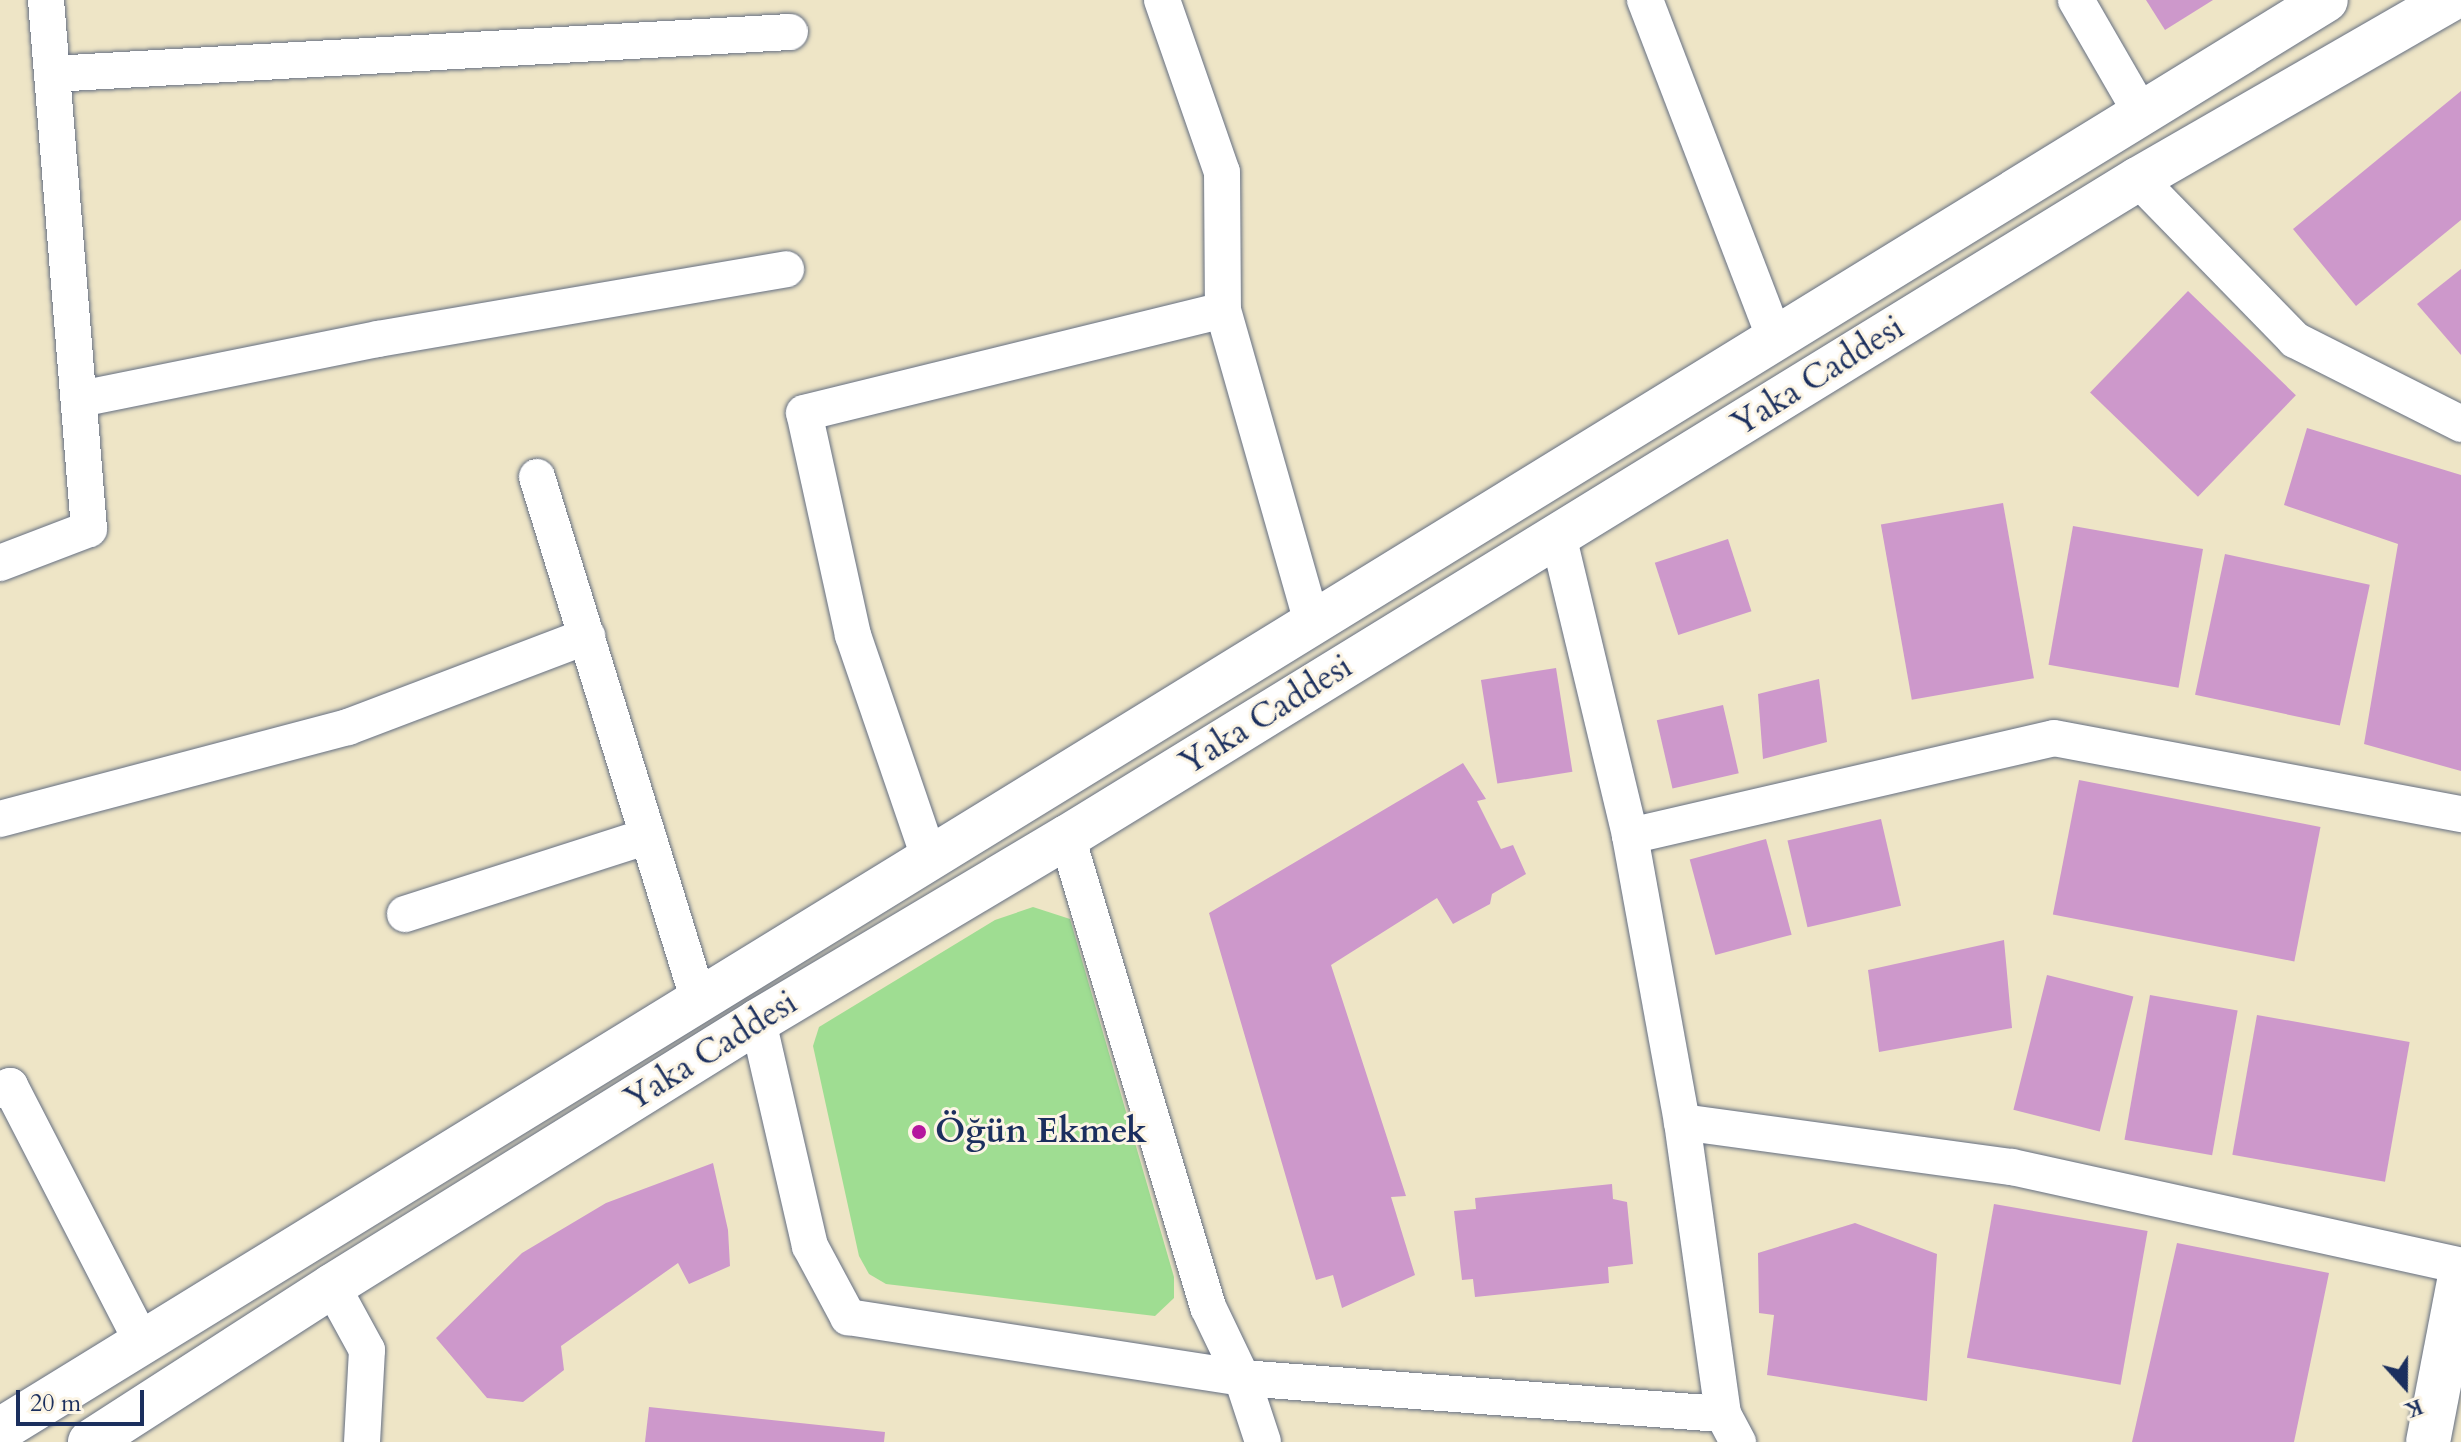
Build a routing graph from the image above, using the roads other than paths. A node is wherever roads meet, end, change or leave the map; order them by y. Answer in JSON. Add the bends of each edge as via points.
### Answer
{"nodes":[{"id":1,"x":46,"y":0,"type":"edge"},
{"id":2,"x":1162,"y":0,"type":"edge"},
{"id":3,"x":1645,"y":0,"type":"edge"},
{"id":4,"x":2076,"y":0,"type":"edge"},
{"id":5,"x":2326,"y":0,"type":"edge"},
{"id":6,"x":2449,"y":0,"type":"edge"},
{"id":7,"x":790,"y":32,"type":"dead end"},
{"id":8,"x":52,"y":74,"type":"junction"},
{"id":9,"x":2140,"y":111,"type":"junction"},
{"id":10,"x":2138,"y":179,"type":"junction"},
{"id":11,"x":786,"y":269,"type":"dead end"},
{"id":12,"x":1223,"y":310,"type":"junction"},
{"id":13,"x":1776,"y":341,"type":"junction"},
{"id":14,"x":80,"y":399,"type":"junction"},
{"id":15,"x":2461,"y":424,"type":"edge"},
{"id":16,"x":537,"y":477,"type":"dead end"},
{"id":17,"x":1558,"y":535,"type":"junction"},
{"id":18,"x":0,"y":563,"type":"edge"},
{"id":19,"x":1312,"y":623,"type":"junction"},
{"id":20,"x":587,"y":636,"type":"junction"},
{"id":21,"x":2461,"y":814,"type":"edge"},
{"id":22,"x":0,"y":819,"type":"edge"},
{"id":23,"x":648,"y":836,"type":"junction"},
{"id":24,"x":1630,"y":836,"type":"junction"},
{"id":25,"x":1067,"y":837,"type":"junction"},
{"id":26,"x":930,"y":860,"type":"junction"},
{"id":27,"x":405,"y":914,"type":"dead end"},
{"id":28,"x":698,"y":998,"type":"junction"},
{"id":29,"x":758,"y":1021,"type":"junction"},
{"id":30,"x":0,"y":1090,"type":"edge"},
{"id":31,"x":1682,"y":1122,"type":"junction"},
{"id":32,"x":2461,"y":1268,"type":"edge"},
{"id":33,"x":332,"y":1286,"type":"junction"},
{"id":34,"x":141,"y":1340,"type":"junction"},
{"id":35,"x":1242,"y":1378,"type":"junction"},
{"id":36,"x":1730,"y":1428,"type":"edge"},
{"id":37,"x":0,"y":1430,"type":"edge"},
{"id":38,"x":90,"y":1442,"type":"edge"},
{"id":39,"x":362,"y":1442,"type":"edge"},
{"id":40,"x":1263,"y":1442,"type":"edge"},
{"id":41,"x":2428,"y":1442,"type":"edge"}],
"edges":[{"from":1,"to":8,"type":"street"},
{"from":2,"to":12,"type":"street","via":[[1222,172]]},
{"from":3,"to":13,"type":"street"},
{"from":4,"to":9,"type":"street"},
{"from":5,"to":9,"type":"street","name":"Yaka Caddesi"},
{"from":6,"to":10,"type":"street","name":"Yaka Caddesi"},
{"from":7,"to":8,"type":"street"},
{"from":8,"to":14,"type":"street"},
{"from":9,"to":13,"type":"street","name":"Yaka Caddesi"},
{"from":10,"to":15,"type":"street","via":[[2295,340]]},
{"from":10,"to":17,"type":"street","name":"Yaka Caddesi"},
{"from":11,"to":14,"type":"street","via":[[378,339]]},
{"from":12,"to":19,"type":"street"},
{"from":12,"to":26,"type":"street","via":[[804,413],[853,635]]},
{"from":13,"to":19,"type":"street","name":"Yaka Caddesi"},
{"from":14,"to":18,"type":"street","via":[[89,529]]},
{"from":16,"to":20,"type":"street"},
{"from":17,"to":24,"type":"street"},
{"from":17,"to":25,"type":"street","name":"Yaka Caddesi"},
{"from":19,"to":26,"type":"street","name":"Yaka Caddesi"},
{"from":20,"to":22,"type":"street","via":[[348,727]]},
{"from":20,"to":23,"type":"street"},
{"from":21,"to":24,"type":"street","via":[[2054,738]]},
{"from":23,"to":27,"type":"street"},
{"from":23,"to":28,"type":"street"},
{"from":24,"to":31,"type":"street"},
{"from":25,"to":29,"type":"street","name":"Yaka Caddesi"},
{"from":25,"to":35,"type":"street","via":[[1208,1307]]},
{"from":26,"to":28,"type":"street","name":"Yaka Caddesi"},
{"from":28,"to":34,"type":"street","name":"Yaka Caddesi"},
{"from":29,"to":33,"type":"street","name":"Yaka Caddesi"},
{"from":29,"to":35,"type":"street","via":[[810,1246],[848,1317]]},
{"from":30,"to":34,"type":"street","via":[[10,1086]]},
{"from":31,"to":32,"type":"street","via":[[2012,1167]]},
{"from":31,"to":36,"type":"street"},
{"from":32,"to":41,"type":"street"},
{"from":33,"to":38,"type":"street","name":"Yaka Caddesi"},
{"from":33,"to":39,"type":"street","via":[[367,1350]]},
{"from":34,"to":37,"type":"street","name":"Yaka Caddesi"},
{"from":35,"to":36,"type":"street"},
{"from":35,"to":40,"type":"street"}]}
